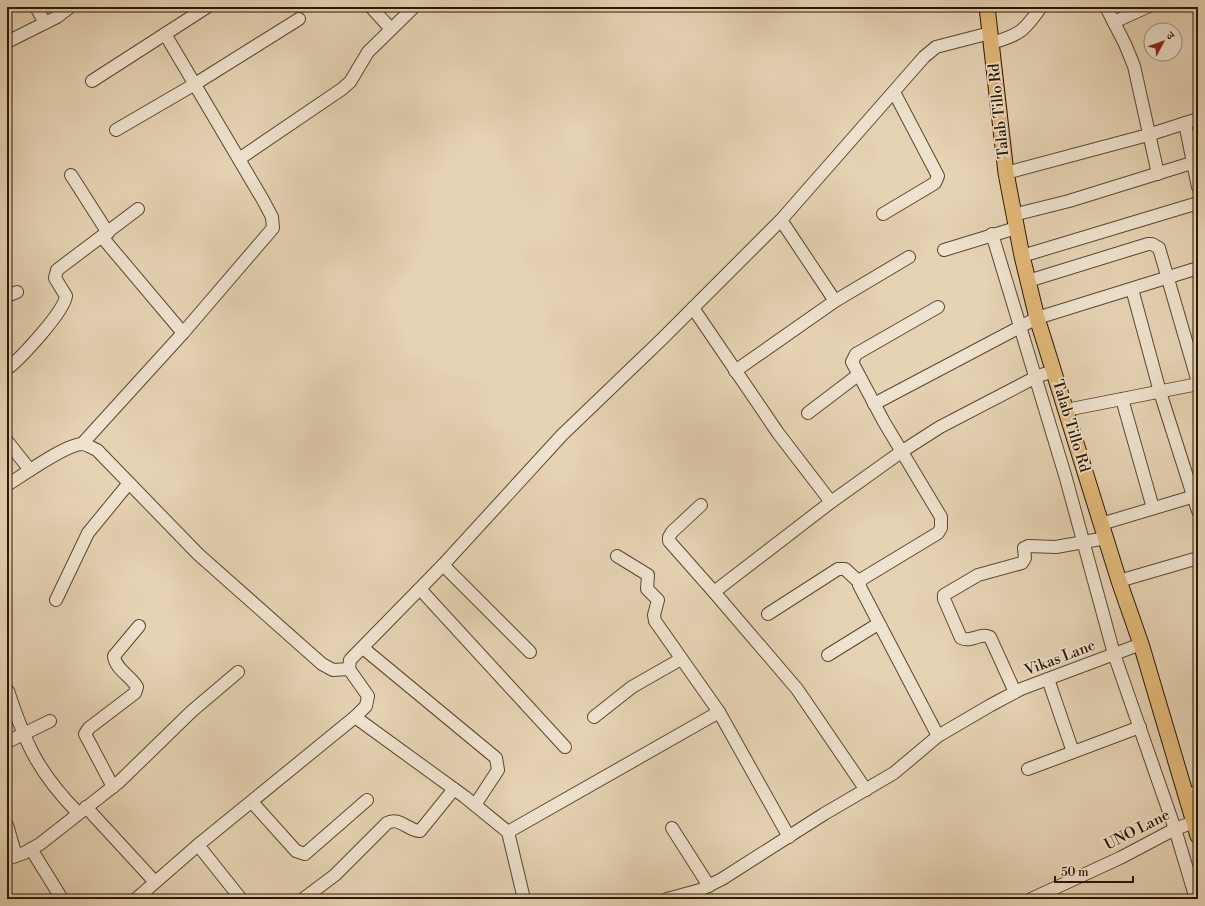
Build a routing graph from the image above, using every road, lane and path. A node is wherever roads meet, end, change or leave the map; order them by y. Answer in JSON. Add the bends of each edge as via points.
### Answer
{"nodes":[{"id":1,"x":36,"y":7,"type":"edge"},
{"id":2,"x":70,"y":7,"type":"edge"},
{"id":3,"x":207,"y":7,"type":"edge"},
{"id":4,"x":370,"y":7,"type":"edge"},
{"id":5,"x":414,"y":7,"type":"edge"},
{"id":6,"x":987,"y":7,"type":"edge"},
{"id":7,"x":1041,"y":7,"type":"edge"},
{"id":8,"x":1106,"y":7,"type":"edge"},
{"id":9,"x":1147,"y":7,"type":"edge"},
{"id":10,"x":299,"y":19,"type":"dead end"},
{"id":11,"x":1114,"y":22,"type":"junction"},
{"id":12,"x":45,"y":23,"type":"junction"},
{"id":13,"x":391,"y":29,"type":"junction"},
{"id":14,"x":166,"y":34,"type":"junction"},
{"id":15,"x":991,"y":38,"type":"junction"},
{"id":16,"x":7,"y":42,"type":"edge"},
{"id":17,"x":92,"y":81,"type":"dead end"},
{"id":18,"x":195,"y":84,"type":"junction"},
{"id":19,"x":894,"y":92,"type":"junction"},
{"id":20,"x":1198,"y":119,"type":"edge"},
{"id":21,"x":1185,"y":123,"type":"junction"},
{"id":22,"x":116,"y":130,"type":"dead end"},
{"id":23,"x":1148,"y":135,"type":"junction"},
{"id":24,"x":239,"y":158,"type":"junction"},
{"id":25,"x":1195,"y":162,"type":"edge"},
{"id":26,"x":1006,"y":173,"type":"junction"},
{"id":27,"x":1158,"y":174,"type":"junction"},
{"id":28,"x":71,"y":176,"type":"dead end"},
{"id":29,"x":1198,"y":187,"type":"edge"},
{"id":30,"x":1198,"y":203,"type":"edge"},
{"id":31,"x":138,"y":209,"type":"dead end"},
{"id":32,"x":883,"y":214,"type":"dead end"},
{"id":33,"x":781,"y":220,"type":"junction"},
{"id":34,"x":1004,"y":228,"type":"junction"},
{"id":35,"x":105,"y":235,"type":"junction"},
{"id":36,"x":944,"y":250,"type":"dead end"},
{"id":37,"x":1022,"y":256,"type":"junction"},
{"id":38,"x":908,"y":257,"type":"dead end"},
{"id":39,"x":1198,"y":268,"type":"edge"},
{"id":40,"x":1169,"y":277,"type":"junction"},
{"id":41,"x":1028,"y":281,"type":"junction"},
{"id":42,"x":1132,"y":289,"type":"junction"},
{"id":43,"x":835,"y":301,"type":"junction"},
{"id":44,"x":938,"y":307,"type":"dead end"},
{"id":45,"x":693,"y":308,"type":"junction"},
{"id":46,"x":1028,"y":323,"type":"junction"},
{"id":47,"x":182,"y":333,"type":"junction"},
{"id":48,"x":7,"y":369,"type":"edge"},
{"id":49,"x":735,"y":371,"type":"junction"},
{"id":50,"x":858,"y":375,"type":"junction"},
{"id":51,"x":1043,"y":375,"type":"junction"},
{"id":52,"x":1198,"y":383,"type":"edge"},
{"id":53,"x":1160,"y":392,"type":"junction"},
{"id":54,"x":1122,"y":400,"type":"junction"},
{"id":55,"x":874,"y":404,"type":"junction"},
{"id":56,"x":1066,"y":410,"type":"junction"},
{"id":57,"x":808,"y":413,"type":"dead end"},
{"id":58,"x":7,"y":441,"type":"edge"},
{"id":59,"x":82,"y":444,"type":"junction"},
{"id":60,"x":901,"y":452,"type":"junction"},
{"id":61,"x":30,"y":470,"type":"junction"},
{"id":62,"x":129,"y":483,"type":"junction"},
{"id":63,"x":7,"y":485,"type":"edge"},
{"id":64,"x":1196,"y":495,"type":"edge"},
{"id":65,"x":831,"y":502,"type":"junction"},
{"id":66,"x":701,"y":505,"type":"dead end"},
{"id":67,"x":1153,"y":508,"type":"junction"},
{"id":68,"x":1198,"y":511,"type":"edge"},
{"id":69,"x":1095,"y":537,"type":"junction"},
{"id":70,"x":617,"y":556,"type":"dead end"},
{"id":71,"x":1198,"y":558,"type":"edge"},
{"id":72,"x":443,"y":565,"type":"junction"},
{"id":73,"x":1119,"y":581,"type":"junction"},
{"id":74,"x":859,"y":582,"type":"junction"},
{"id":75,"x":420,"y":589,"type":"junction"},
{"id":76,"x":714,"y":592,"type":"junction"},
{"id":77,"x":56,"y":600,"type":"dead end"},
{"id":78,"x":768,"y":614,"type":"dead end"},
{"id":79,"x":878,"y":624,"type":"junction"},
{"id":80,"x":139,"y":626,"type":"dead end"},
{"id":81,"x":363,"y":648,"type":"junction"},
{"id":82,"x":1128,"y":649,"type":"junction"},
{"id":83,"x":530,"y":652,"type":"dead end"},
{"id":84,"x":828,"y":655,"type":"dead end"},
{"id":85,"x":681,"y":659,"type":"junction"},
{"id":86,"x":349,"y":669,"type":"junction"},
{"id":87,"x":238,"y":672,"type":"dead end"},
{"id":88,"x":1048,"y":679,"type":"junction"},
{"id":89,"x":8,"y":691,"type":"dead end"},
{"id":90,"x":1015,"y":692,"type":"junction"},
{"id":91,"x":719,"y":712,"type":"junction"},
{"id":92,"x":355,"y":717,"type":"junction"},
{"id":93,"x":594,"y":717,"type":"dead end"},
{"id":94,"x":50,"y":721,"type":"dead end"},
{"id":95,"x":1140,"y":727,"type":"junction"},
{"id":96,"x":23,"y":734,"type":"junction"},
{"id":97,"x":938,"y":736,"type":"junction"},
{"id":98,"x":7,"y":742,"type":"edge"},
{"id":99,"x":565,"y":747,"type":"dead end"},
{"id":100,"x":1073,"y":752,"type":"junction"},
{"id":101,"x":1028,"y":769,"type":"dead end"},
{"id":102,"x":113,"y":787,"type":"junction"},
{"id":103,"x":454,"y":789,"type":"junction"},
{"id":104,"x":866,"y":790,"type":"junction"},
{"id":105,"x":1192,"y":794,"type":"edge"},
{"id":106,"x":367,"y":800,"type":"dead end"},
{"id":107,"x":252,"y":802,"type":"junction"},
{"id":108,"x":475,"y":805,"type":"junction"},
{"id":109,"x":82,"y":810,"type":"junction"},
{"id":110,"x":7,"y":825,"type":"edge"},
{"id":111,"x":672,"y":828,"type":"dead end"},
{"id":112,"x":1186,"y":828,"type":"edge"},
{"id":113,"x":508,"y":832,"type":"junction"},
{"id":114,"x":789,"y":837,"type":"junction"},
{"id":115,"x":198,"y":844,"type":"junction"},
{"id":116,"x":31,"y":849,"type":"junction"},
{"id":117,"x":12,"y":857,"type":"edge"},
{"id":118,"x":155,"y":882,"type":"junction"},
{"id":119,"x":709,"y":886,"type":"junction"},
{"id":120,"x":61,"y":899,"type":"edge"},
{"id":121,"x":136,"y":899,"type":"edge"},
{"id":122,"x":242,"y":899,"type":"edge"},
{"id":123,"x":303,"y":899,"type":"edge"},
{"id":124,"x":524,"y":899,"type":"edge"},
{"id":125,"x":667,"y":899,"type":"edge"},
{"id":126,"x":1031,"y":899,"type":"edge"},
{"id":127,"x":1196,"y":899,"type":"edge"}],
"edges":[{"from":1,"to":12,"type":"street"},
{"from":2,"to":12,"type":"street"},
{"from":3,"to":14,"type":"street"},
{"from":4,"to":13,"type":"street"},
{"from":5,"to":13,"type":"street"},
{"from":6,"to":15,"type":"main road","name":"Talab Tillo Rd"},
{"from":7,"to":15,"type":"street","via":[[1022,31],[1013,37]]},
{"from":8,"to":11,"type":"street"},
{"from":9,"to":11,"type":"street"},
{"from":10,"to":18,"type":"street"},
{"from":11,"to":23,"type":"street","via":[[1134,66]]},
{"from":12,"to":16,"type":"street"},
{"from":13,"to":24,"type":"street","via":[[368,52],[350,82],[342,89]]},
{"from":14,"to":17,"type":"street"},
{"from":14,"to":18,"type":"street"},
{"from":15,"to":19,"type":"street","via":[[936,47]]},
{"from":15,"to":26,"type":"main road","name":"Talab Tillo Rd"},
{"from":18,"to":22,"type":"street"},
{"from":18,"to":24,"type":"street"},
{"from":19,"to":32,"type":"street","via":[[938,176],[935,183]]},
{"from":19,"to":33,"type":"street"},
{"from":20,"to":21,"type":"street"},
{"from":21,"to":23,"type":"street"},
{"from":21,"to":25,"type":"street"},
{"from":23,"to":26,"type":"street"},
{"from":23,"to":27,"type":"street"},
{"from":24,"to":47,"type":"street","via":[[272,217],[273,228]]},
{"from":25,"to":27,"type":"street"},
{"from":25,"to":29,"type":"street"},
{"from":26,"to":34,"type":"main road","name":"Talab Tillo Rd"},
{"from":27,"to":34,"type":"street"},
{"from":28,"to":35,"type":"street"},
{"from":30,"to":37,"type":"street"},
{"from":31,"to":35,"type":"street"},
{"from":33,"to":43,"type":"street"},
{"from":33,"to":45,"type":"street"},
{"from":34,"to":36,"type":"street"},
{"from":34,"to":37,"type":"main road","name":"Talab Tillo Rd"},
{"from":34,"to":46,"type":"street"},
{"from":35,"to":47,"type":"street"},
{"from":35,"to":48,"type":"street","via":[[57,270],[55,278],[66,296],[63,305],[30,346]]},
{"from":37,"to":41,"type":"main road","name":"Talab Tillo Rd"},
{"from":38,"to":43,"type":"street"},
{"from":39,"to":40,"type":"street"},
{"from":40,"to":41,"type":"street","via":[[1159,248],[1152,244]]},
{"from":40,"to":42,"type":"street"},
{"from":40,"to":52,"type":"street"},
{"from":41,"to":46,"type":"main road","name":"Talab Tillo Rd"},
{"from":42,"to":46,"type":"street"},
{"from":42,"to":53,"type":"street"},
{"from":43,"to":49,"type":"street"},
{"from":44,"to":50,"type":"street","via":[[856,354],[852,362]]},
{"from":45,"to":49,"type":"street"},
{"from":45,"to":72,"type":"street","via":[[562,435]]},
{"from":46,"to":51,"type":"main road","name":"Talab Tillo Rd"},
{"from":46,"to":55,"type":"street"},
{"from":47,"to":59,"type":"street"},
{"from":49,"to":65,"type":"street"},
{"from":50,"to":55,"type":"street"},
{"from":50,"to":57,"type":"street"},
{"from":51,"to":56,"type":"main road","name":"Talab Tillo Rd"},
{"from":51,"to":60,"type":"street","via":[[940,427]]},
{"from":51,"to":69,"type":"street"},
{"from":52,"to":53,"type":"street"},
{"from":53,"to":54,"type":"street"},
{"from":53,"to":64,"type":"street"},
{"from":54,"to":56,"type":"street"},
{"from":54,"to":67,"type":"street"},
{"from":55,"to":60,"type":"street"},
{"from":56,"to":69,"type":"main road","name":"Talab Tillo Rd"},
{"from":58,"to":61,"type":"street"},
{"from":59,"to":61,"type":"street","via":[[64,450]]},
{"from":59,"to":62,"type":"street","via":[[97,450]]},
{"from":60,"to":65,"type":"street"},
{"from":60,"to":74,"type":"street","via":[[940,512],[941,528],[934,537]]},
{"from":61,"to":63,"type":"street"},
{"from":62,"to":77,"type":"street","via":[[88,533]]},
{"from":62,"to":86,"type":"street","via":[[198,554],[322,664],[333,670]]},
{"from":64,"to":67,"type":"street"},
{"from":64,"to":68,"type":"street"},
{"from":65,"to":76,"type":"street"},
{"from":66,"to":76,"type":"street","via":[[672,532],[669,541]]},
{"from":67,"to":69,"type":"street"},
{"from":69,"to":73,"type":"main road","name":"Talab Tillo Rd"},
{"from":69,"to":82,"type":"street"},
{"from":69,"to":90,"type":"street","via":[[1056,547],[1028,546],[1024,548],[1025,558],[1022,563],[978,575],[944,595],[961,638],[970,640],[982,635],[990,636]]},
{"from":70,"to":85,"type":"street","via":[[648,575],[647,589],[658,600],[655,621]]},
{"from":71,"to":73,"type":"street"},
{"from":72,"to":75,"type":"street"},
{"from":72,"to":83,"type":"street"},
{"from":73,"to":82,"type":"main road","name":"Talab Tillo Rd"},
{"from":74,"to":78,"type":"street","via":[[846,569],[838,569]]},
{"from":74,"to":79,"type":"street"},
{"from":75,"to":81,"type":"street"},
{"from":75,"to":99,"type":"street"},
{"from":76,"to":104,"type":"street","via":[[798,690]]},
{"from":79,"to":84,"type":"street"},
{"from":79,"to":97,"type":"street"},
{"from":80,"to":102,"type":"street","via":[[114,656],[116,663],[134,682],[137,690],[85,734]]},
{"from":81,"to":86,"type":"street","via":[[350,660]]},
{"from":81,"to":108,"type":"street","via":[[496,758],[498,770]]},
{"from":82,"to":88,"type":"street","name":"Vikas Lane"},
{"from":82,"to":95,"type":"street"},
{"from":82,"to":105,"type":"main road","name":"Talab Tillo Rd"},
{"from":85,"to":91,"type":"street"},
{"from":85,"to":93,"type":"street","via":[[632,687]]},
{"from":86,"to":92,"type":"street","via":[[368,696],[366,706]]},
{"from":87,"to":102,"type":"street","via":[[192,710]]},
{"from":88,"to":90,"type":"street","name":"Vikas Lane"},
{"from":88,"to":100,"type":"street"},
{"from":89,"to":96,"type":"street"},
{"from":90,"to":97,"type":"street","name":"Vikas Lane"},
{"from":91,"to":113,"type":"street"},
{"from":91,"to":114,"type":"street"},
{"from":92,"to":103,"type":"street"},
{"from":92,"to":107,"type":"street"},
{"from":94,"to":96,"type":"street"},
{"from":95,"to":100,"type":"street"},
{"from":95,"to":112,"type":"street"},
{"from":96,"to":98,"type":"street"},
{"from":96,"to":109,"type":"street","via":[[45,775],[57,791]]},
{"from":97,"to":104,"type":"street","name":"Vikas Lane","via":[[894,773]]},
{"from":100,"to":101,"type":"street"},
{"from":102,"to":109,"type":"street"},
{"from":103,"to":108,"type":"street"},
{"from":103,"to":123,"type":"street","via":[[420,831],[390,821],[335,875]]},
{"from":104,"to":114,"type":"street","name":"Vikas Lane"},
{"from":105,"to":112,"type":"main road","name":"Talab Tillo Rd"},
{"from":106,"to":107,"type":"street","via":[[305,854],[296,851]]},
{"from":107,"to":115,"type":"street"},
{"from":108,"to":113,"type":"street"},
{"from":109,"to":116,"type":"street"},
{"from":109,"to":118,"type":"street"},
{"from":110,"to":117,"type":"street"},
{"from":111,"to":119,"type":"street"},
{"from":112,"to":126,"type":"street","name":"UNO Lane"},
{"from":112,"to":127,"type":"street"},
{"from":113,"to":124,"type":"street"},
{"from":114,"to":119,"type":"street","name":"Vikas Lane"},
{"from":115,"to":118,"type":"street"},
{"from":115,"to":122,"type":"street"},
{"from":116,"to":117,"type":"street"},
{"from":116,"to":120,"type":"street"},
{"from":118,"to":121,"type":"street"},
{"from":119,"to":125,"type":"street","name":"Vikas Lane"}]}
